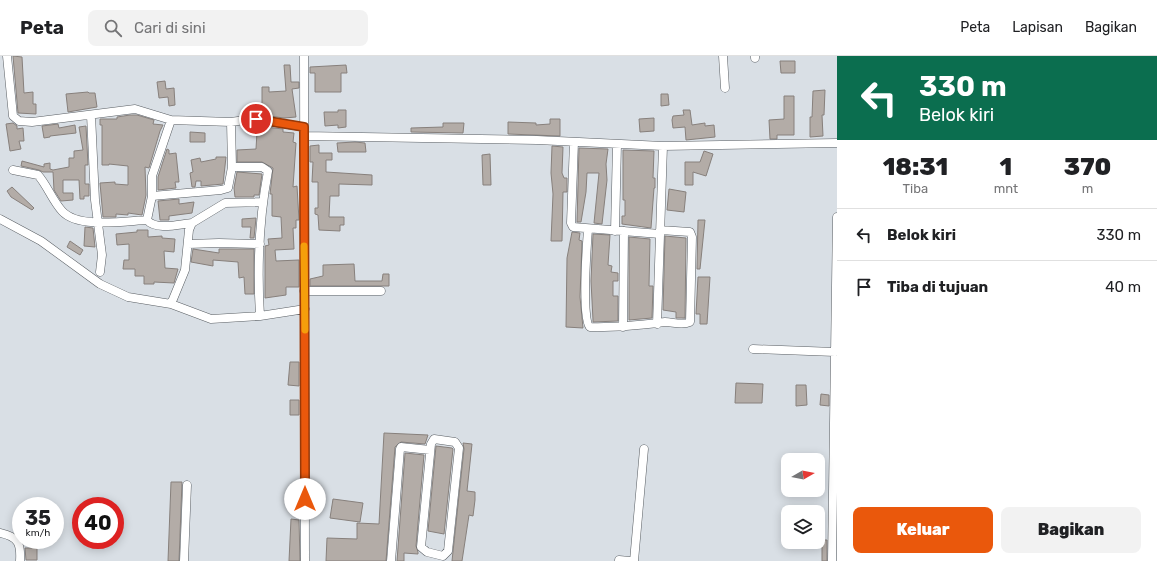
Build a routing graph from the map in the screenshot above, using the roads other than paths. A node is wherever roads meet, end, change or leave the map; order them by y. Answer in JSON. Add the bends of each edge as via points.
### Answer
{"nodes":[{"id":1,"x":7,"y":56,"type":"edge"},
{"id":2,"x":304,"y":56,"type":"edge"},
{"id":3,"x":724,"y":56,"type":"edge"},
{"id":4,"x":724,"y":88,"type":"dead end"},
{"id":5,"x":91,"y":115,"type":"junction"},
{"id":6,"x":170,"y":120,"type":"junction"},
{"id":7,"x":231,"y":122,"type":"junction"},
{"id":8,"x":304,"y":127,"type":"junction"},
{"id":9,"x":304,"y":136,"type":"junction"},
{"id":10,"x":574,"y":142,"type":"junction"},
{"id":11,"x":837,"y":143,"type":"edge"},
{"id":12,"x":618,"y":144,"type":"junction"},
{"id":13,"x":663,"y":146,"type":"junction"},
{"id":14,"x":232,"y":167,"type":"junction"},
{"id":15,"x":13,"y":170,"type":"dead end"},
{"id":16,"x":152,"y":196,"type":"junction"},
{"id":17,"x":262,"y":202,"type":"junction"},
{"id":18,"x":837,"y":217,"type":"edge"},
{"id":19,"x":0,"y":219,"type":"edge"},
{"id":20,"x":147,"y":220,"type":"junction"},
{"id":21,"x":97,"y":223,"type":"junction"},
{"id":22,"x":192,"y":223,"type":"junction"},
{"id":23,"x":588,"y":229,"type":"junction"},
{"id":24,"x":614,"y":231,"type":"junction"},
{"id":25,"x":624,"y":231,"type":"junction"},
{"id":26,"x":660,"y":232,"type":"junction"},
{"id":27,"x":188,"y":244,"type":"junction"},
{"id":28,"x":260,"y":244,"type":"junction"},
{"id":29,"x":100,"y":272,"type":"dead end"},
{"id":30,"x":304,"y":291,"type":"junction"},
{"id":31,"x":381,"y":291,"type":"dead end"},
{"id":32,"x":170,"y":304,"type":"junction"},
{"id":33,"x":304,"y":310,"type":"junction"},
{"id":34,"x":259,"y":312,"type":"junction"},
{"id":35,"x":657,"y":324,"type":"junction"},
{"id":36,"x":623,"y":327,"type":"junction"},
{"id":37,"x":836,"y":346,"type":"edge"},
{"id":38,"x":753,"y":349,"type":"dead end"},
{"id":39,"x":835,"y":443,"type":"edge"},
{"id":40,"x":644,"y":449,"type":"dead end"},
{"id":41,"x":430,"y":450,"type":"junction"},
{"id":42,"x":187,"y":485,"type":"dead end"},
{"id":43,"x":835,"y":525,"type":"edge"},
{"id":44,"x":0,"y":533,"type":"edge"},
{"id":45,"x":438,"y":558,"type":"edge"},
{"id":46,"x":619,"y":560,"type":"dead end"},
{"id":47,"x":20,"y":561,"type":"edge"},
{"id":48,"x":184,"y":561,"type":"edge"},
{"id":49,"x":305,"y":561,"type":"edge"},
{"id":50,"x":392,"y":561,"type":"edge"},
{"id":51,"x":630,"y":561,"type":"edge"},
{"id":52,"x":634,"y":561,"type":"edge"},
{"id":53,"x":832,"y":561,"type":"edge"}],
"edges":[{"from":1,"to":5,"type":"street","via":[[13,116],[16,119],[32,122]]},
{"from":2,"to":8,"type":"street"},
{"from":3,"to":4,"type":"street"},
{"from":5,"to":6,"type":"street","via":[[135,109]]},
{"from":5,"to":21,"type":"street"},
{"from":6,"to":7,"type":"street"},
{"from":6,"to":16,"type":"street","via":[[152,176]]},
{"from":7,"to":8,"type":"street","via":[[252,119]]},
{"from":7,"to":14,"type":"street"},
{"from":8,"to":9,"type":"street"},
{"from":9,"to":10,"type":"street"},
{"from":9,"to":30,"type":"street"},
{"from":10,"to":12,"type":"street"},
{"from":10,"to":23,"type":"street","via":[[571,222],[574,227]]},
{"from":11,"to":13,"type":"street"},
{"from":12,"to":13,"type":"street"},
{"from":12,"to":24,"type":"street"},
{"from":13,"to":26,"type":"street"},
{"from":14,"to":16,"type":"street","via":[[230,184],[226,190]]},
{"from":14,"to":17,"type":"street","via":[[266,168],[268,172]]},
{"from":15,"to":21,"type":"street","via":[[38,174],[64,212],[71,217]]},
{"from":16,"to":20,"type":"street"},
{"from":17,"to":22,"type":"street","via":[[225,202]]},
{"from":17,"to":28,"type":"street"},
{"from":18,"to":37,"type":"street"},
{"from":19,"to":32,"type":"street","via":[[41,241],[118,294]]},
{"from":20,"to":21,"type":"street"},
{"from":20,"to":22,"type":"street","via":[[149,223],[166,226]]},
{"from":21,"to":29,"type":"street","via":[[102,255]]},
{"from":22,"to":27,"type":"street"},
{"from":23,"to":24,"type":"street"},
{"from":23,"to":36,"type":"street","via":[[586,323],[590,327]]},
{"from":24,"to":25,"type":"street"},
{"from":25,"to":26,"type":"street"},
{"from":25,"to":36,"type":"street"},
{"from":26,"to":35,"type":"street"},
{"from":26,"to":35,"type":"street","via":[[690,232],[692,270],[689,323]]},
{"from":27,"to":28,"type":"street"},
{"from":27,"to":32,"type":"street","via":[[185,270]]},
{"from":28,"to":34,"type":"street"},
{"from":30,"to":31,"type":"street"},
{"from":30,"to":33,"type":"street"},
{"from":32,"to":34,"type":"street","via":[[211,319]]},
{"from":33,"to":34,"type":"street"},
{"from":33,"to":49,"type":"street"},
{"from":35,"to":36,"type":"street"},
{"from":37,"to":38,"type":"street"},
{"from":37,"to":39,"type":"street"},
{"from":39,"to":43,"type":"street"},
{"from":40,"to":52,"type":"street"},
{"from":41,"to":45,"type":"street","via":[[421,547]]},
{"from":41,"to":45,"type":"street","via":[[434,439],[455,442],[459,448],[448,551],[446,555]]},
{"from":41,"to":50,"type":"street","via":[[401,447],[400,449]]},
{"from":42,"to":48,"type":"street"},
{"from":43,"to":53,"type":"street"},
{"from":44,"to":47,"type":"street","via":[[15,539],[20,547]]},
{"from":46,"to":51,"type":"street"}]}
